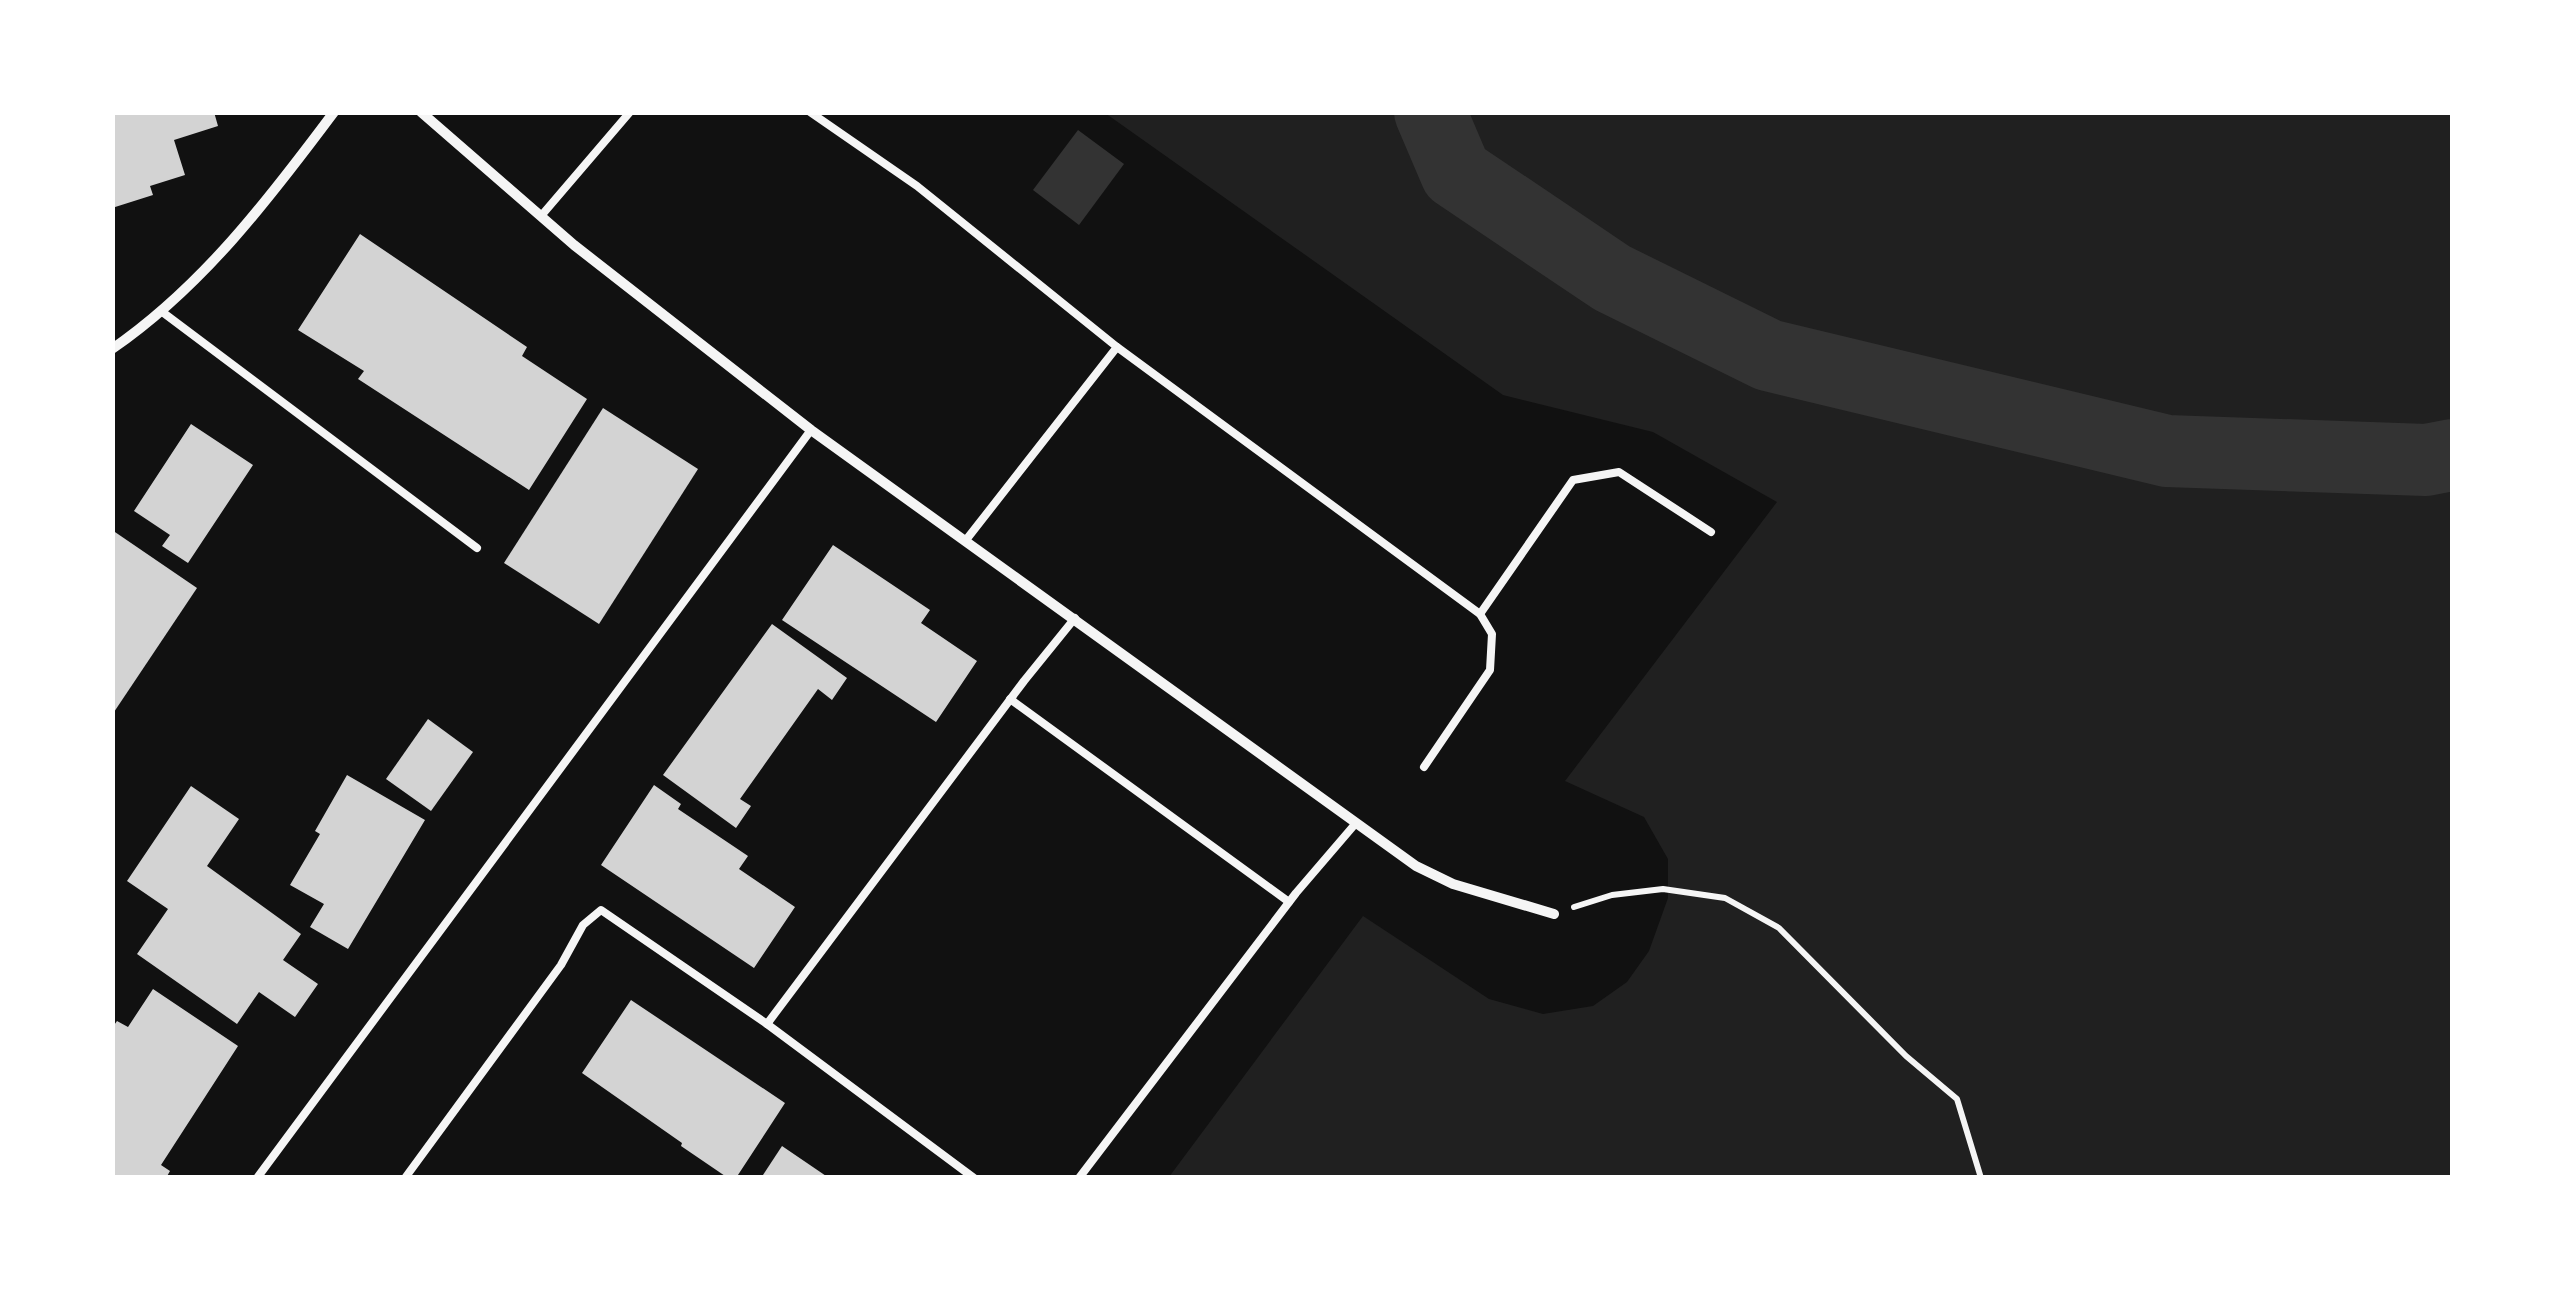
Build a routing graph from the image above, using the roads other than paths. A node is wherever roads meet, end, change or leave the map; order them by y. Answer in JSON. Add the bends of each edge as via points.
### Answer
{"nodes":[{"id":1,"x":334,"y":112,"type":"edge"},
{"id":2,"x":421,"y":112,"type":"edge"},
{"id":3,"x":630,"y":112,"type":"edge"},
{"id":4,"x":810,"y":112,"type":"edge"},
{"id":5,"x":541,"y":216,"type":"junction"},
{"id":6,"x":160,"y":311,"type":"junction"},
{"id":7,"x":112,"y":348,"type":"edge"},
{"id":8,"x":1118,"y":348,"type":"junction"},
{"id":9,"x":811,"y":430,"type":"junction"},
{"id":10,"x":1712,"y":532,"type":"dead end"},
{"id":11,"x":966,"y":540,"type":"junction"},
{"id":12,"x":478,"y":548,"type":"dead end"},
{"id":13,"x":1480,"y":614,"type":"junction"},
{"id":14,"x":1076,"y":618,"type":"junction"},
{"id":15,"x":1010,"y":699,"type":"junction"},
{"id":16,"x":1424,"y":767,"type":"dead end"},
{"id":17,"x":1356,"y":823,"type":"junction"},
{"id":18,"x":1290,"y":902,"type":"junction"},
{"id":19,"x":1554,"y":914,"type":"road end"},
{"id":20,"x":767,"y":1024,"type":"junction"},
{"id":21,"x":258,"y":1178,"type":"edge"},
{"id":22,"x":406,"y":1178,"type":"edge"},
{"id":23,"x":974,"y":1178,"type":"edge"},
{"id":24,"x":1079,"y":1178,"type":"edge"}],
"edges":[{"from":1,"to":6,"type":"street","via":[[264,203]]},
{"from":2,"to":5,"type":"street"},
{"from":3,"to":5,"type":"lane"},
{"from":4,"to":8,"type":"lane","via":[[917,186]]},
{"from":5,"to":9,"type":"street"},
{"from":6,"to":7,"type":"street"},
{"from":6,"to":12,"type":"lane"},
{"from":8,"to":11,"type":"lane"},
{"from":8,"to":13,"type":"lane"},
{"from":9,"to":11,"type":"street"},
{"from":9,"to":21,"type":"lane"},
{"from":10,"to":13,"type":"lane","via":[[1619,472],[1573,480]]},
{"from":11,"to":14,"type":"street"},
{"from":13,"to":16,"type":"lane","via":[[1492,634],[1490,670]]},
{"from":14,"to":15,"type":"lane"},
{"from":14,"to":17,"type":"street"},
{"from":15,"to":18,"type":"lane"},
{"from":15,"to":20,"type":"lane"},
{"from":17,"to":18,"type":"lane"},
{"from":17,"to":19,"type":"street","via":[[1454,884]]},
{"from":18,"to":24,"type":"lane"},
{"from":20,"to":22,"type":"lane","via":[[601,910],[583,925],[561,966]]},
{"from":20,"to":23,"type":"lane"}]}
